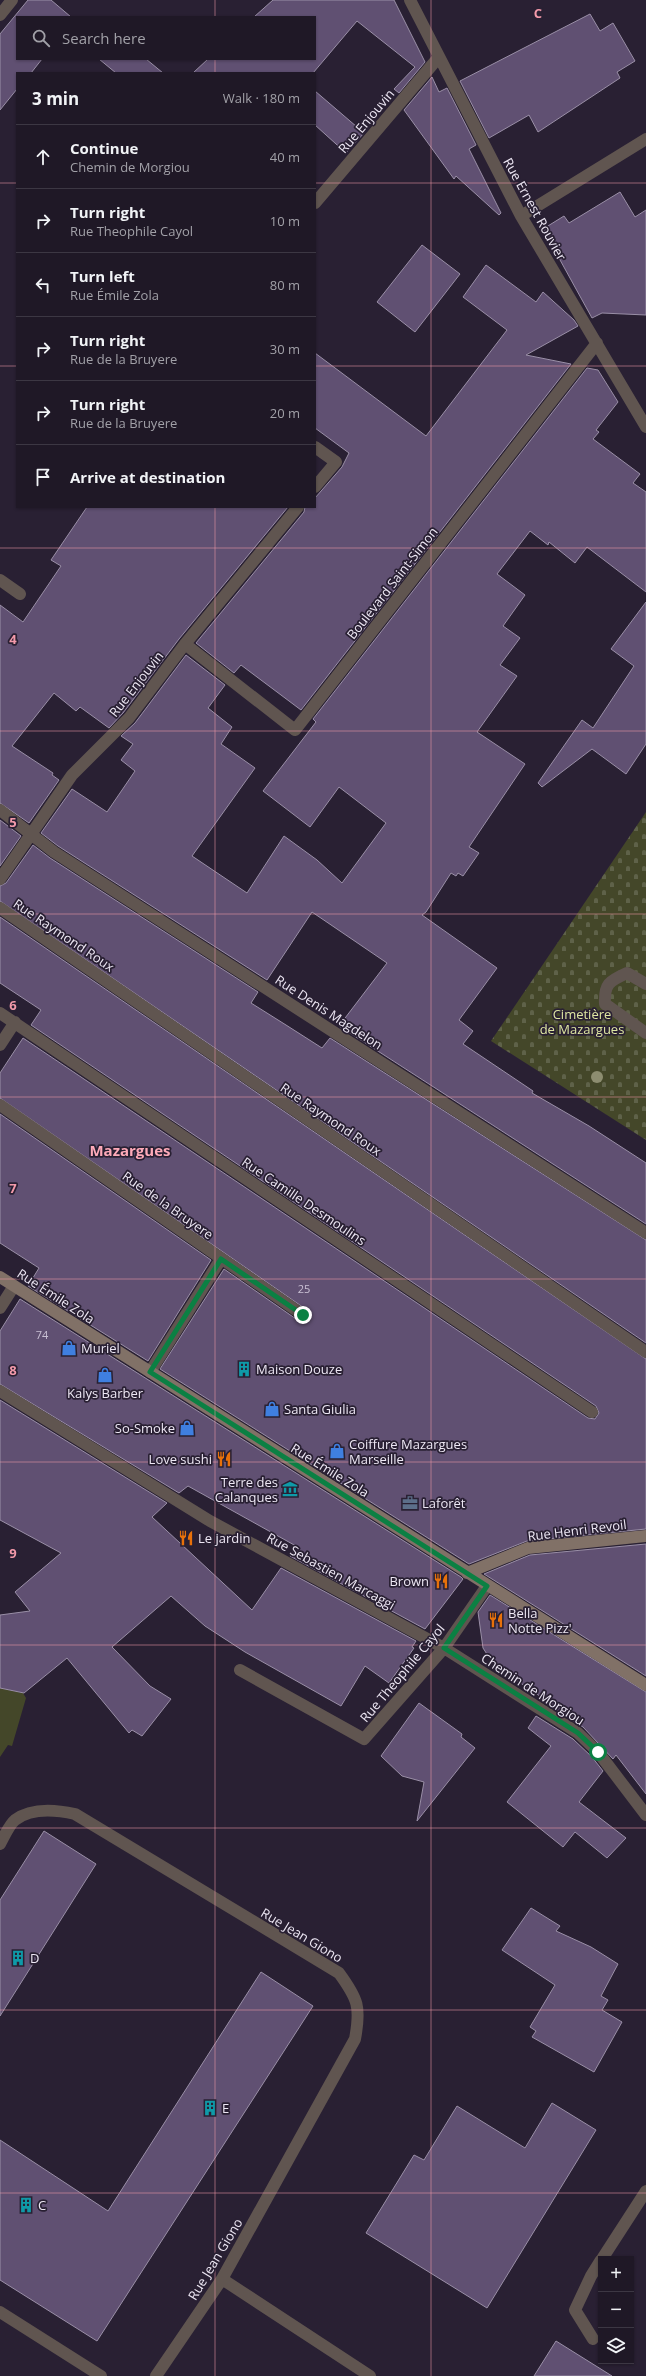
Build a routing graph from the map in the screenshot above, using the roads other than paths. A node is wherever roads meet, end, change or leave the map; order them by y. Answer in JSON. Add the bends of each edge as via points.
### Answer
{"nodes":[{"id":1,"x":12,"y":0,"type":"edge"},
{"id":2,"x":410,"y":0,"type":"edge"},
{"id":3,"x":0,"y":15,"type":"edge"},
{"id":4,"x":438,"y":58,"type":"junction"},
{"id":5,"x":646,"y":139,"type":"edge"},
{"id":6,"x":316,"y":202,"type":"edge"},
{"id":7,"x":521,"y":216,"type":"junction"},
{"id":8,"x":597,"y":342,"type":"junction"},
{"id":9,"x":646,"y":427,"type":"edge"},
{"id":10,"x":316,"y":448,"type":"edge"},
{"id":11,"x":316,"y":486,"type":"edge"},
{"id":12,"x":297,"y":508,"type":"edge"},
{"id":13,"x":0,"y":580,"type":"edge"},
{"id":14,"x":20,"y":594,"type":"dead end"},
{"id":15,"x":185,"y":644,"type":"junction"},
{"id":16,"x":0,"y":810,"type":"edge"},
{"id":17,"x":31,"y":833,"type":"junction"},
{"id":18,"x":0,"y":879,"type":"edge"},
{"id":19,"x":0,"y":908,"type":"edge"},
{"id":20,"x":646,"y":984,"type":"edge"},
{"id":21,"x":0,"y":1013,"type":"edge"},
{"id":22,"x":14,"y":1022,"type":"junction"},
{"id":23,"x":646,"y":1033,"type":"edge"},
{"id":24,"x":0,"y":1045,"type":"edge"},
{"id":25,"x":0,"y":1105,"type":"edge"},
{"id":26,"x":646,"y":1233,"type":"edge"},
{"id":27,"x":221,"y":1259,"type":"junction"},
{"id":28,"x":0,"y":1277,"type":"edge"},
{"id":29,"x":14,"y":1286,"type":"junction"},
{"id":30,"x":0,"y":1308,"type":"edge"},
{"id":31,"x":303,"y":1315,"type":"dead end"},
{"id":32,"x":646,"y":1352,"type":"edge"},
{"id":33,"x":150,"y":1372,"type":"junction"},
{"id":34,"x":0,"y":1391,"type":"edge"},
{"id":35,"x":592,"y":1412,"type":"dead end"},
{"id":36,"x":646,"y":1536,"type":"edge"},
{"id":37,"x":467,"y":1573,"type":"junction"},
{"id":38,"x":487,"y":1586,"type":"junction"},
{"id":39,"x":444,"y":1648,"type":"junction"},
{"id":40,"x":240,"y":1670,"type":"dead end"},
{"id":41,"x":646,"y":1685,"type":"edge"},
{"id":42,"x":646,"y":1815,"type":"edge"},
{"id":43,"x":0,"y":1844,"type":"edge"},
{"id":44,"x":646,"y":2191,"type":"edge"},
{"id":45,"x":604,"y":2256,"type":"edge"},
{"id":46,"x":598,"y":2265,"type":"edge"},
{"id":47,"x":222,"y":2279,"type":"junction"},
{"id":48,"x":0,"y":2312,"type":"edge"},
{"id":49,"x":593,"y":2339,"type":"dead end"},
{"id":50,"x":101,"y":2376,"type":"edge"},
{"id":51,"x":156,"y":2376,"type":"edge"},
{"id":52,"x":370,"y":2376,"type":"edge"}],
"edges":[{"from":1,"to":3,"type":"street"},
{"from":2,"to":4,"type":"street","name":"Rue Ernest Rouvier"},
{"from":4,"to":6,"type":"street","name":"Rue Enjouvin"},
{"from":4,"to":7,"type":"street","name":"Rue Ernest Rouvier"},
{"from":5,"to":7,"type":"street"},
{"from":7,"to":8,"type":"street","name":"Rue Ernest Rouvier"},
{"from":8,"to":9,"type":"street","name":"Rue Ernest Rouvier"},
{"from":8,"to":15,"type":"street","name":"Boulevard Saint-Simon","via":[[295,730]]},
{"from":10,"to":11,"type":"street","via":[[336,462]]},
{"from":12,"to":15,"type":"street","name":"Rue Enjouvin"},
{"from":13,"to":14,"type":"street"},
{"from":15,"to":17,"type":"street","name":"Rue Enjouvin","via":[[129,718],[72,774]]},
{"from":16,"to":17,"type":"street","name":"Rue Denis Magdelon"},
{"from":17,"to":18,"type":"street","name":"Rue Enjouvin"},
{"from":17,"to":26,"type":"street","name":"Rue Denis Magdelon","via":[[54,852]]},
{"from":19,"to":32,"type":"street","name":"Rue Raymond Roux"},
{"from":20,"to":23,"type":"street","via":[[627,973],[613,979],[604,990],[605,1004]]},
{"from":21,"to":22,"type":"street","name":"Rue Camille Desmoulins"},
{"from":22,"to":24,"type":"street"},
{"from":22,"to":35,"type":"street","name":"Rue Camille Desmoulins"},
{"from":25,"to":27,"type":"street","name":"Rue de la Bruyere"},
{"from":27,"to":31,"type":"street","name":"Rue de la Bruyere"},
{"from":27,"to":33,"type":"street"},
{"from":28,"to":29,"type":"street","name":"Rue Émile Zola"},
{"from":29,"to":30,"type":"street"},
{"from":29,"to":33,"type":"street","name":"Rue Émile Zola"},
{"from":33,"to":37,"type":"street","name":"Rue Émile Zola"},
{"from":34,"to":39,"type":"street","name":"Rue Sebastien Marcaggi","via":[[210,1521]]},
{"from":36,"to":37,"type":"street","name":"Rue Henri Revoil","via":[[528,1548]]},
{"from":37,"to":38,"type":"street","name":"Rue Émile Zola"},
{"from":38,"to":39,"type":"street","name":"Rue Theophile Cayol"},
{"from":38,"to":41,"type":"street","name":"Rue Émile Zola"},
{"from":39,"to":40,"type":"street","name":"Rue Theophile Cayol","via":[[364,1739]]},
{"from":39,"to":42,"type":"street","name":"Chemin de Morgiou","via":[[578,1733],[598,1752]]},
{"from":43,"to":47,"type":"street","name":"Rue Jean Giono","via":[[15,1820],[34,1812],[55,1809],[76,1814],[339,1973],[354,1993],[359,2016],[355,2039]]},
{"from":44,"to":45,"type":"street"},
{"from":46,"to":49,"type":"street","via":[[575,2310]]},
{"from":47,"to":51,"type":"street","name":"Rue Jean Giono"},
{"from":47,"to":52,"type":"street"},
{"from":48,"to":50,"type":"street"}]}
